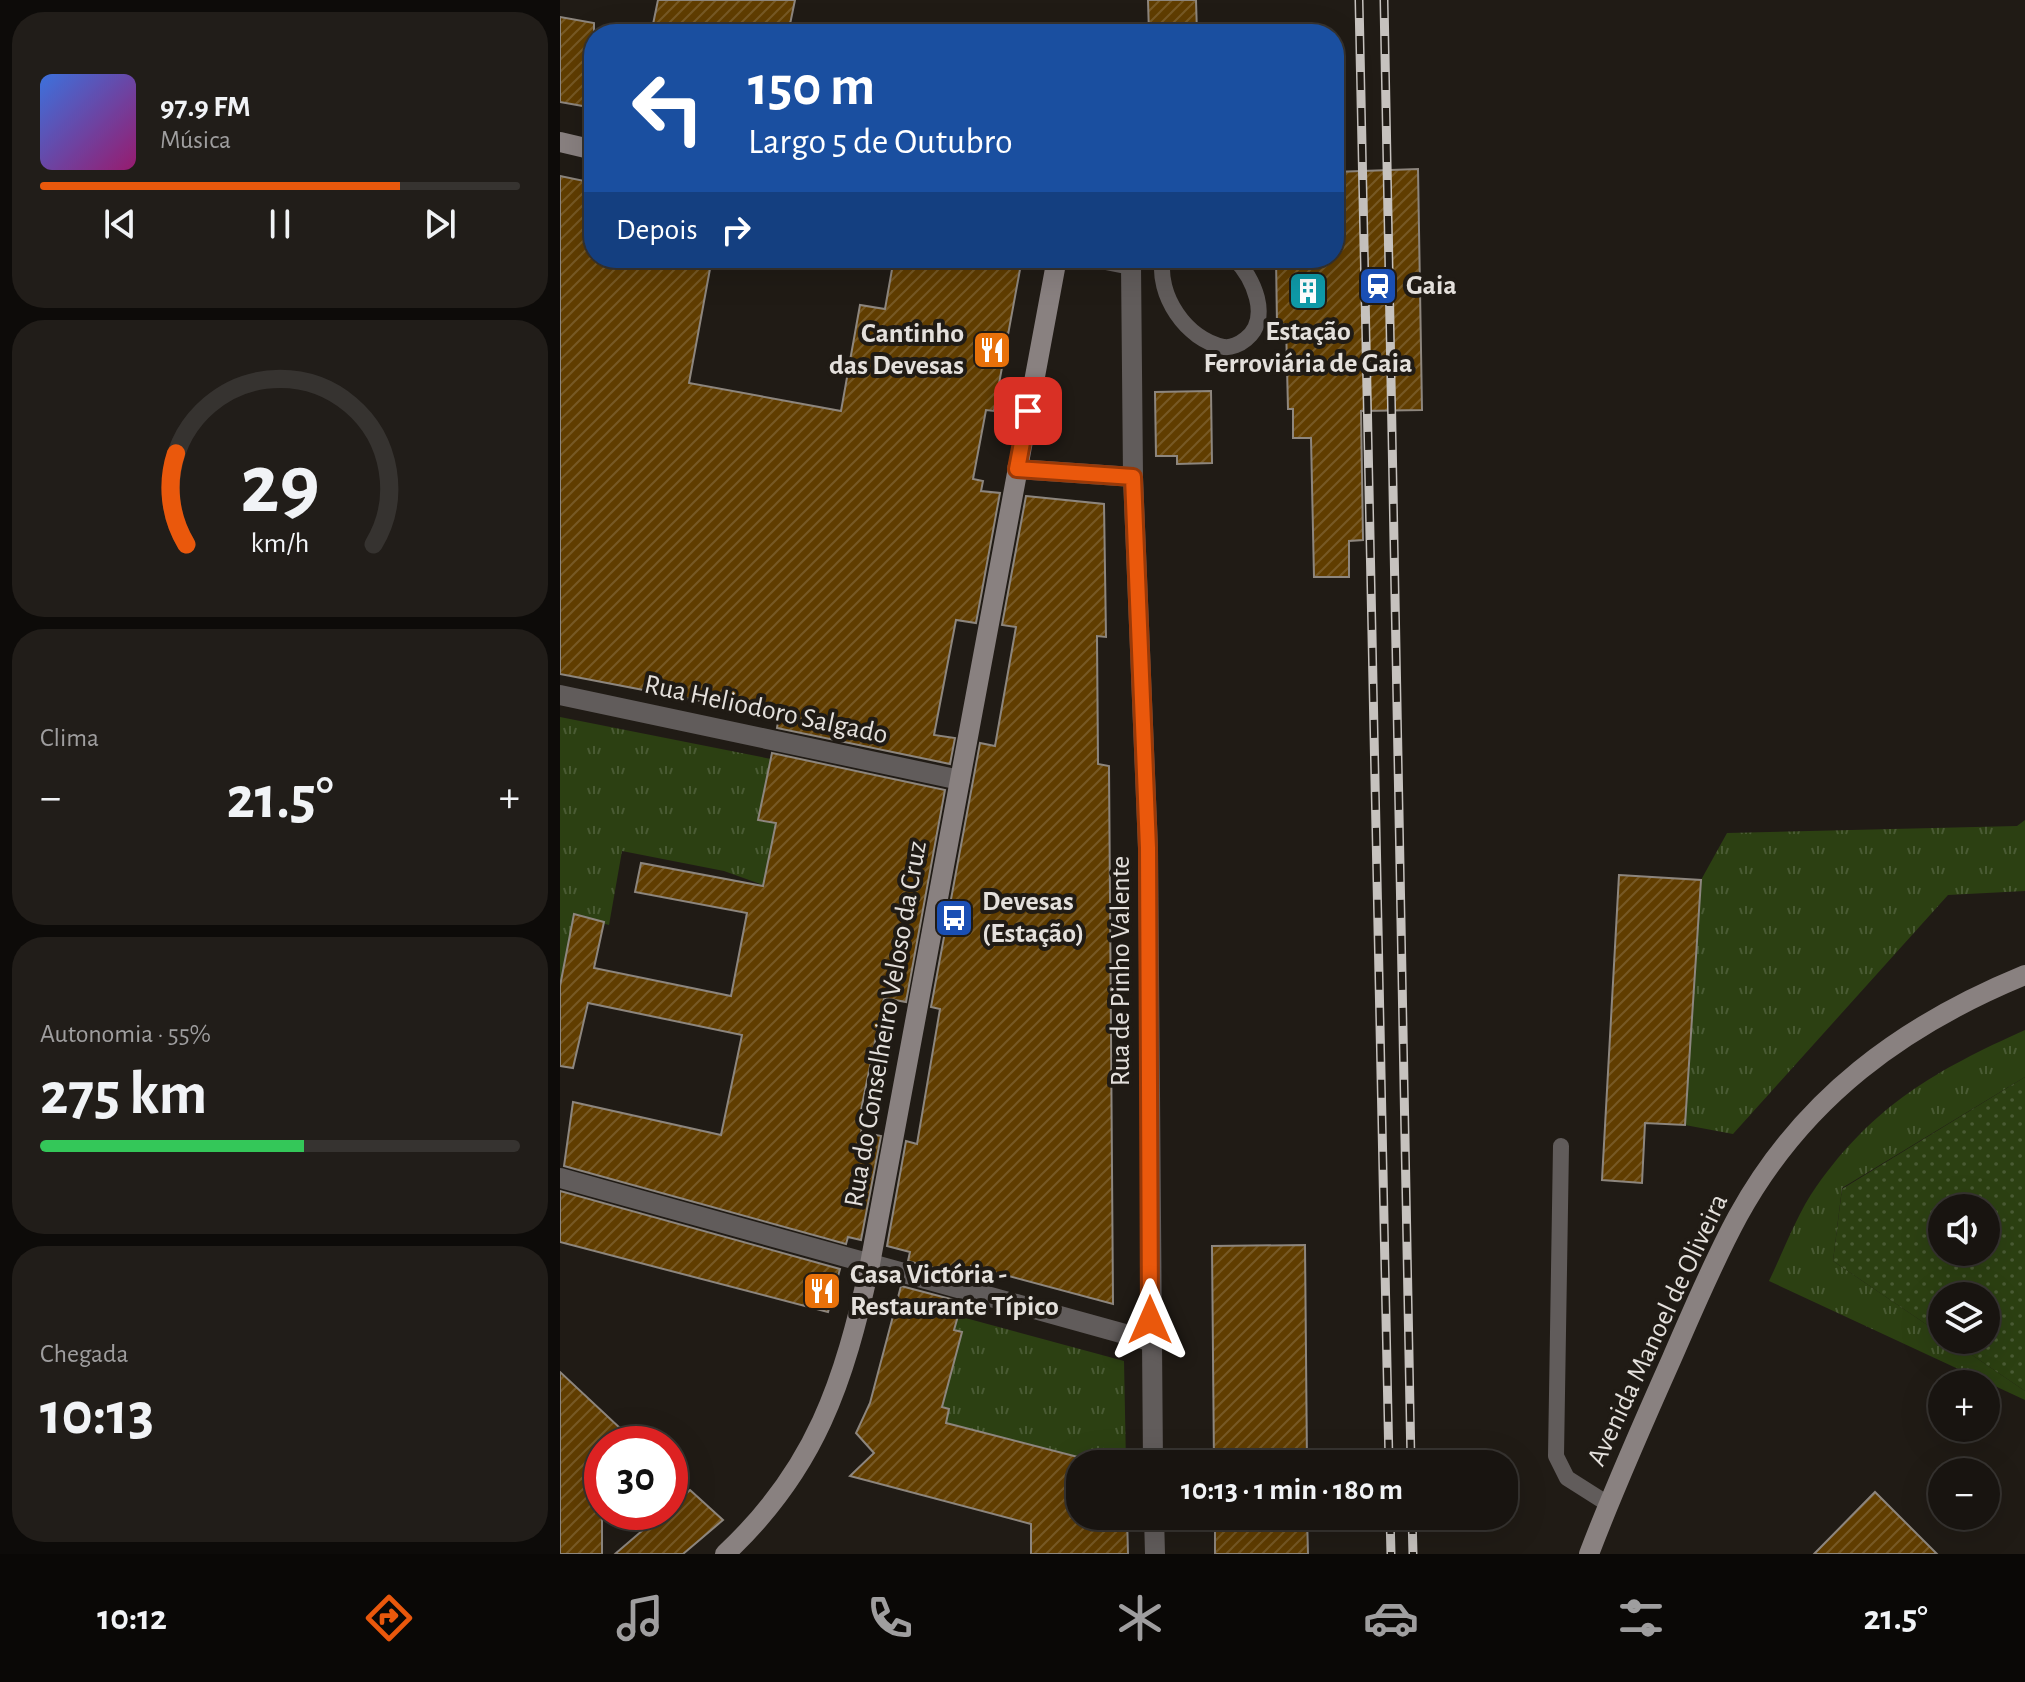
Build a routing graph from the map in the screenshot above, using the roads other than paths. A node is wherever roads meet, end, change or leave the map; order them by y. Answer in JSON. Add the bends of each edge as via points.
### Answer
{"nodes":[{"id":1,"x":560,"y":142,"type":"edge"},
{"id":2,"x":584,"y":148,"type":"edge"},
{"id":3,"x":1055,"y":268,"type":"edge"},
{"id":4,"x":1131,"y":268,"type":"edge"},
{"id":5,"x":1163,"y":268,"type":"edge"},
{"id":6,"x":1243,"y":268,"type":"edge"},
{"id":7,"x":1017,"y":469,"type":"junction"},
{"id":8,"x":1133,"y":477,"type":"junction"},
{"id":9,"x":560,"y":695,"type":"edge"},
{"id":10,"x":960,"y":780,"type":"junction"},
{"id":11,"x":2025,"y":975,"type":"edge"},
{"id":12,"x":1561,"y":1146,"type":"dead end"},
{"id":13,"x":560,"y":1178,"type":"edge"},
{"id":14,"x":870,"y":1264,"type":"junction"},
{"id":15,"x":1150,"y":1341,"type":"junction"},
{"id":16,"x":1153,"y":1450,"type":"edge"},
{"id":17,"x":1608,"y":1504,"type":"junction"},
{"id":18,"x":1154,"y":1530,"type":"edge"},
{"id":19,"x":725,"y":1554,"type":"edge"},
{"id":20,"x":1155,"y":1554,"type":"edge"},
{"id":21,"x":1589,"y":1554,"type":"edge"}],
"edges":[{"from":1,"to":2,"type":"main road"},
{"from":3,"to":7,"type":"main road","name":"Rua do Conselheiro Veloso da Cruz"},
{"from":4,"to":8,"type":"street","name":"Rua de Pinho Valente"},
{"from":5,"to":6,"type":"lane","via":[[1173,311],[1208,341],[1226,348],[1255,331],[1259,313]]},
{"from":7,"to":8,"type":"street"},
{"from":7,"to":10,"type":"main road","name":"Rua do Conselheiro Veloso da Cruz"},
{"from":8,"to":15,"type":"street","name":"Rua de Pinho Valente","via":[[1148,848]]},
{"from":9,"to":10,"type":"street","name":"Rua Heliodoro Salgado"},
{"from":10,"to":14,"type":"main road","name":"Rua do Conselheiro Veloso da Cruz"},
{"from":11,"to":17,"type":"main road","name":"Avenida Manoel de Oliveira","via":[[1935,1016],[1882,1050],[1793,1137],[1740,1213],[1711,1269]]},
{"from":12,"to":17,"type":"lane","via":[[1556,1456],[1567,1478]]},
{"from":13,"to":14,"type":"street"},
{"from":14,"to":15,"type":"street"},
{"from":14,"to":19,"type":"main road","name":"Rua do Conselheiro Veloso da Cruz","via":[[849,1358],[809,1450],[763,1519]]},
{"from":15,"to":16,"type":"street","name":"Rua de Pinho Valente"},
{"from":17,"to":21,"type":"main road","name":"Avenida Manoel de Oliveira"},
{"from":18,"to":20,"type":"street"}]}
